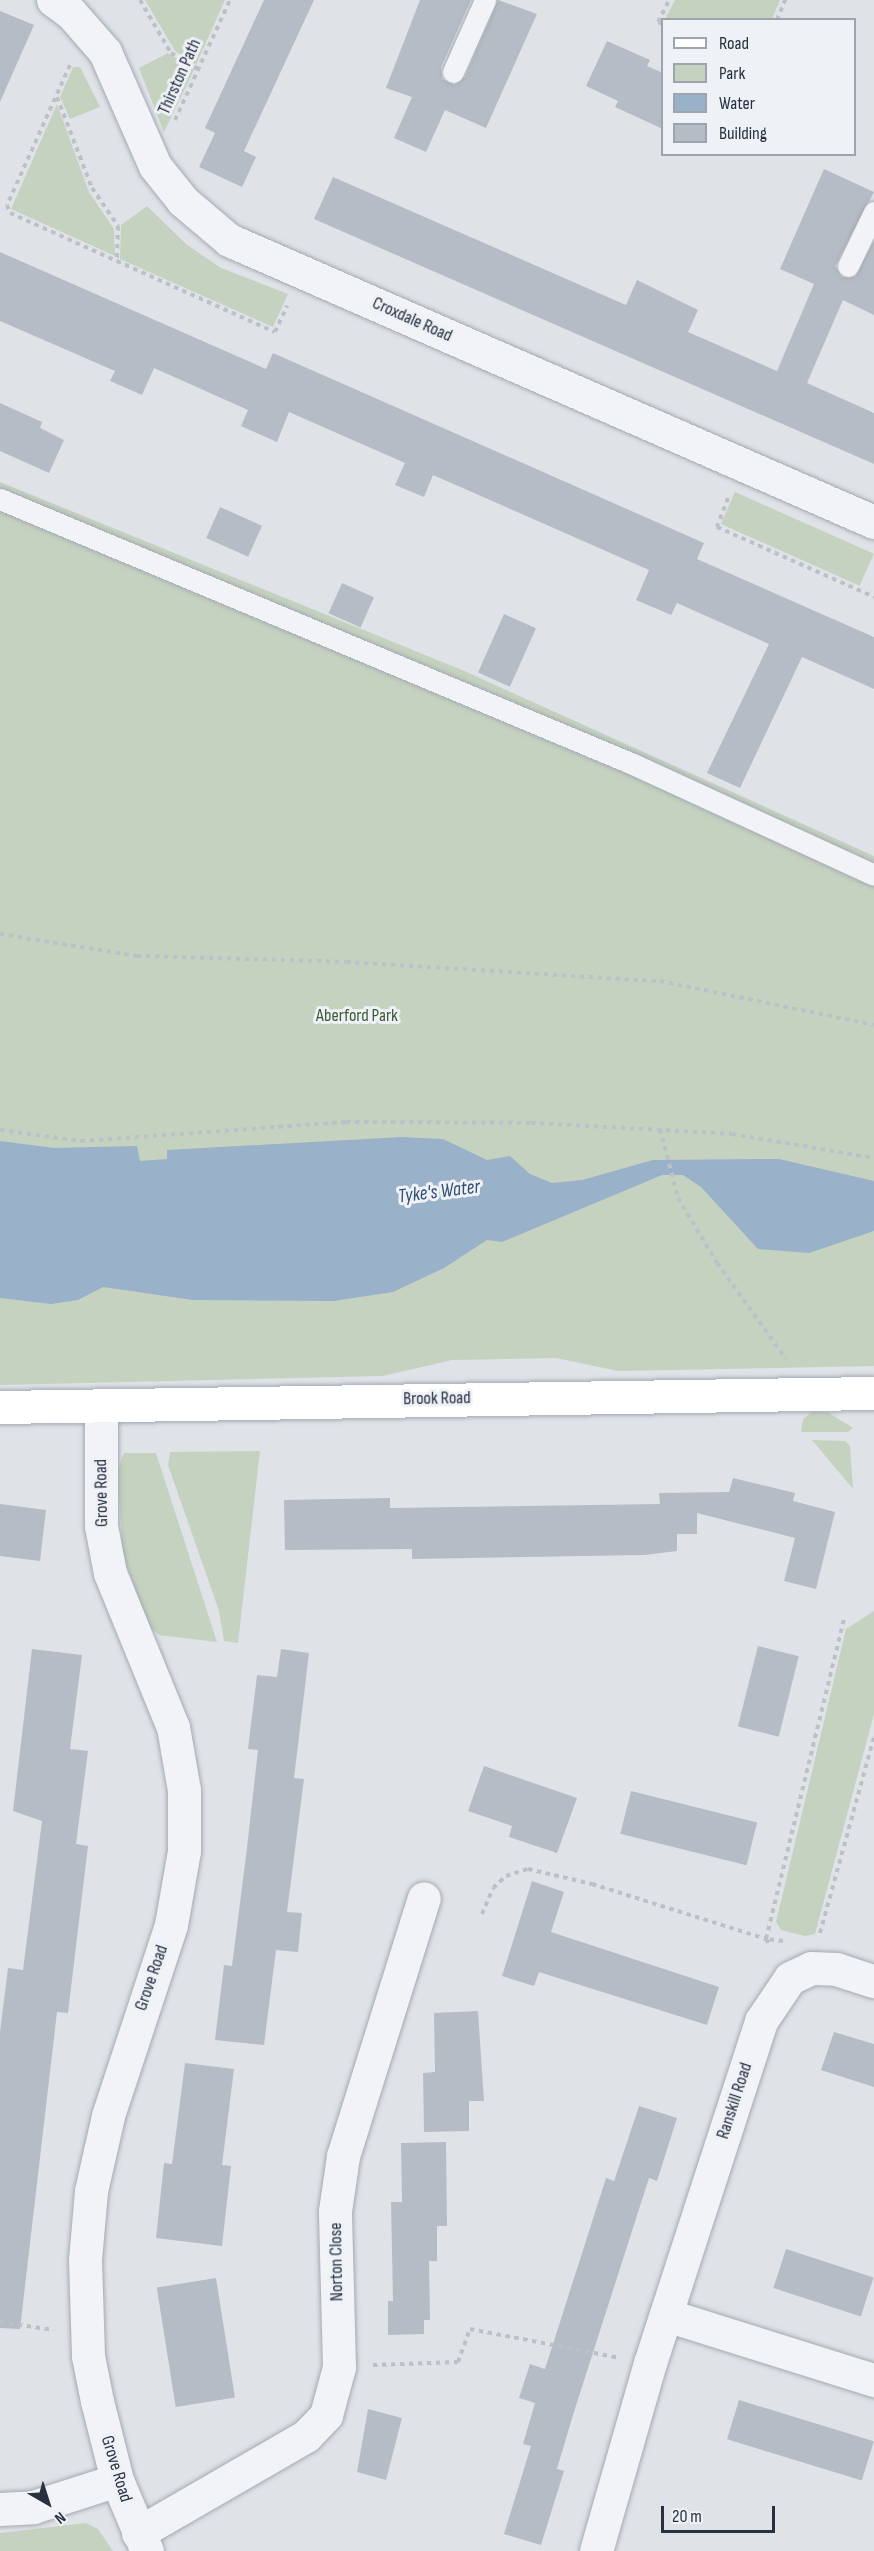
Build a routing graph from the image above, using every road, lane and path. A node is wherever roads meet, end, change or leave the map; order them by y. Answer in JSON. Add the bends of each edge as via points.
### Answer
{"nodes":[{"id":1,"x":53,"y":0,"type":"edge"},
{"id":2,"x":140,"y":0,"type":"edge"},
{"id":3,"x":230,"y":0,"type":"edge"},
{"id":4,"x":485,"y":0,"type":"edge"},
{"id":5,"x":669,"y":0,"type":"edge"},
{"id":6,"x":785,"y":0,"type":"edge"},
{"id":7,"x":778,"y":18,"type":"edge"},
{"id":8,"x":661,"y":23,"type":"edge"},
{"id":9,"x":86,"y":29,"type":"junction"},
{"id":10,"x":198,"y":69,"type":"junction"},
{"id":11,"x":453,"y":72,"type":"dead end"},
{"id":12,"x":56,"y":96,"type":"junction"},
{"id":13,"x":154,"y":166,"type":"junction"},
{"id":14,"x":874,"y":212,"type":"edge"},
{"id":15,"x":117,"y":261,"type":"junction"},
{"id":16,"x":848,"y":266,"type":"dead end"},
{"id":17,"x":303,"y":272,"type":"junction"},
{"id":18,"x":742,"y":465,"type":"junction"},
{"id":19,"x":0,"y":499,"type":"edge"},
{"id":20,"x":874,"y":522,"type":"edge"},
{"id":21,"x":874,"y":597,"type":"edge"},
{"id":22,"x":874,"y":875,"type":"edge"},
{"id":23,"x":0,"y":934,"type":"edge"},
{"id":24,"x":874,"y":1025,"type":"edge"},
{"id":25,"x":660,"y":1129,"type":"junction"},
{"id":26,"x":0,"y":1130,"type":"edge"},
{"id":27,"x":874,"y":1158,"type":"edge"},
{"id":28,"x":874,"y":1393,"type":"edge"},
{"id":29,"x":815,"y":1394,"type":"junction"},
{"id":30,"x":101,"y":1406,"type":"junction"},
{"id":31,"x":0,"y":1407,"type":"edge"},
{"id":32,"x":844,"y":1619,"type":"dead end"},
{"id":33,"x":874,"y":1737,"type":"edge"},
{"id":34,"x":424,"y":1898,"type":"dead end"},
{"id":35,"x":482,"y":1914,"type":"dead end"},
{"id":36,"x":766,"y":1939,"type":"junction"},
{"id":37,"x":787,"y":1941,"type":"dead end"},
{"id":38,"x":817,"y":1944,"type":"dead end"},
{"id":39,"x":790,"y":1978,"type":"junction"},
{"id":40,"x":874,"y":1982,"type":"edge"},
{"id":41,"x":666,"y":2315,"type":"junction"},
{"id":42,"x":0,"y":2322,"type":"edge"},
{"id":43,"x":63,"y":2332,"type":"dead end"},
{"id":44,"x":650,"y":2363,"type":"junction"},
{"id":45,"x":339,"y":2367,"type":"junction"},
{"id":46,"x":874,"y":2380,"type":"edge"},
{"id":47,"x":117,"y":2480,"type":"junction"},
{"id":48,"x":0,"y":2510,"type":"edge"},
{"id":49,"x":143,"y":2542,"type":"edge"},
{"id":50,"x":596,"y":2548,"type":"edge"}],
"edges":[{"from":1,"to":9,"type":"street","name":"Croxdale Road"},
{"from":2,"to":10,"type":"path","via":[[171,53]]},
{"from":3,"to":10,"type":"path","name":"Thirston Path"},
{"from":4,"to":11,"type":"lane"},
{"from":5,"to":8,"type":"path","via":[[658,22]]},
{"from":6,"to":7,"type":"path"},
{"from":9,"to":12,"type":"path"},
{"from":9,"to":13,"type":"street","name":"Croxdale Road","via":[[105,52]]},
{"from":10,"to":13,"type":"path","name":"Thirston Path"},
{"from":12,"to":15,"type":"path","via":[[92,188],[118,226]]},
{"from":12,"to":15,"type":"path","via":[[7,205],[10,213]]},
{"from":13,"to":17,"type":"street","name":"Croxdale Road","via":[[183,201],[229,240]]},
{"from":14,"to":16,"type":"lane"},
{"from":15,"to":17,"type":"path","via":[[275,332]]},
{"from":17,"to":18,"type":"street","name":"Croxdale Road"},
{"from":18,"to":20,"type":"street","name":"Croxdale Road"},
{"from":18,"to":21,"type":"path","via":[[717,526]]},
{"from":19,"to":22,"type":"lane","via":[[633,764]]},
{"from":23,"to":24,"type":"path","via":[[137,956],[346,962],[660,981]]},
{"from":25,"to":26,"type":"path","via":[[346,1122],[81,1141]]},
{"from":25,"to":27,"type":"path","via":[[732,1134]]},
{"from":25,"to":29,"type":"path","via":[[678,1198],[753,1316]]},
{"from":28,"to":29,"type":"street","name":"Brook Road"},
{"from":29,"to":30,"type":"street","name":"Brook Road"},
{"from":30,"to":31,"type":"street","name":"Brook Road"},
{"from":30,"to":47,"type":"street","name":"Grove Road","via":[[101,1526],[110,1573],[173,1727],[184,1790],[184,1851],[171,1925],[108,2116],[89,2214],[85,2260],[88,2356]]},
{"from":32,"to":36,"type":"path"},
{"from":33,"to":38,"type":"path"},
{"from":34,"to":45,"type":"street","name":"Norton Close","via":[[343,2156],[335,2211]]},
{"from":35,"to":36,"type":"path","via":[[493,1888],[506,1876],[528,1869],[592,1884]]},
{"from":36,"to":37,"type":"path"},
{"from":36,"to":39,"type":"path"},
{"from":39,"to":40,"type":"street","via":[[811,1968],[836,1969]]},
{"from":39,"to":41,"type":"street","name":"Ranskill Road","via":[[761,2021]]},
{"from":41,"to":44,"type":"street","name":"Ranskill Road"},
{"from":41,"to":46,"type":"street"},
{"from":42,"to":43,"type":"path"},
{"from":44,"to":45,"type":"path","via":[[470,2329],[458,2362]]},
{"from":44,"to":50,"type":"street","name":"Ranskill Road"},
{"from":45,"to":49,"type":"street","name":"Norton Close","via":[[326,2415],[306,2436]]},
{"from":47,"to":48,"type":"street","via":[[33,2507]]},
{"from":47,"to":49,"type":"street","name":"Grove Road"}]}
